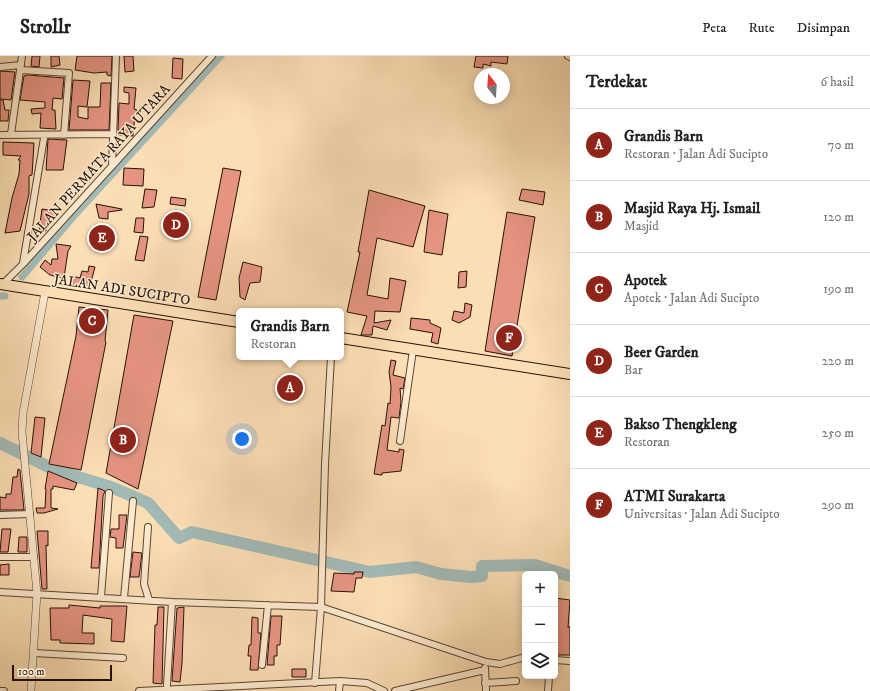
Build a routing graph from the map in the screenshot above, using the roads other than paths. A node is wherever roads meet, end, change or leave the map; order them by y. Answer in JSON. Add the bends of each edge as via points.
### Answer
{"nodes":[{"id":1,"x":22,"y":56,"type":"edge"},
{"id":2,"x":116,"y":56,"type":"edge"},
{"id":3,"x":212,"y":56,"type":"edge"},
{"id":4,"x":0,"y":67,"type":"edge"},
{"id":5,"x":21,"y":68,"type":"junction"},
{"id":6,"x":0,"y":134,"type":"edge"},
{"id":7,"x":11,"y":134,"type":"junction"},
{"id":8,"x":113,"y":134,"type":"junction"},
{"id":9,"x":64,"y":135,"type":"junction"},
{"id":10,"x":44,"y":138,"type":"dead end"},
{"id":11,"x":112,"y":166,"type":"junction"},
{"id":12,"x":23,"y":264,"type":"junction"},
{"id":13,"x":1,"y":284,"type":"edge"},
{"id":14,"x":45,"y":292,"type":"junction"},
{"id":15,"x":236,"y":322,"type":"edge"},
{"id":16,"x":344,"y":338,"type":"edge"},
{"id":17,"x":413,"y":350,"type":"junction"},
{"id":18,"x":331,"y":360,"type":"edge"},
{"id":19,"x":570,"y":374,"type":"edge"},
{"id":20,"x":400,"y":441,"type":"dead end"},
{"id":21,"x":109,"y":493,"type":"dead end"},
{"id":22,"x":133,"y":501,"type":"dead end"},
{"id":23,"x":30,"y":514,"type":"junction"},
{"id":24,"x":0,"y":515,"type":"edge"},
{"id":25,"x":148,"y":527,"type":"dead end"},
{"id":26,"x":0,"y":557,"type":"edge"},
{"id":27,"x":34,"y":557,"type":"junction"},
{"id":28,"x":0,"y":592,"type":"edge"},
{"id":29,"x":37,"y":593,"type":"junction"},
{"id":30,"x":101,"y":597,"type":"junction"},
{"id":31,"x":124,"y":598,"type":"junction"},
{"id":32,"x":149,"y":600,"type":"junction"},
{"id":33,"x":172,"y":602,"type":"junction"},
{"id":34,"x":268,"y":604,"type":"junction"},
{"id":35,"x":321,"y":607,"type":"junction"},
{"id":36,"x":34,"y":653,"type":"junction"},
{"id":37,"x":123,"y":658,"type":"dead end"},
{"id":38,"x":522,"y":659,"type":"edge"},
{"id":39,"x":558,"y":660,"type":"edge"},
{"id":40,"x":570,"y":661,"type":"edge"},
{"id":41,"x":486,"y":662,"type":"junction"},
{"id":42,"x":262,"y":665,"type":"dead end"},
{"id":43,"x":484,"y":670,"type":"junction"},
{"id":44,"x":549,"y":679,"type":"edge"},
{"id":45,"x":516,"y":680,"type":"dead end"},
{"id":46,"x":340,"y":681,"type":"junction"},
{"id":47,"x":315,"y":682,"type":"junction"},
{"id":48,"x":485,"y":683,"type":"junction"},
{"id":49,"x":167,"y":685,"type":"dead end"},
{"id":50,"x":224,"y":689,"type":"edge"},
{"id":51,"x":191,"y":690,"type":"edge"},
{"id":52,"x":0,"y":691,"type":"edge"},
{"id":53,"x":4,"y":691,"type":"edge"},
{"id":54,"x":31,"y":691,"type":"edge"},
{"id":55,"x":139,"y":691,"type":"edge"},
{"id":56,"x":150,"y":691,"type":"edge"},
{"id":57,"x":339,"y":691,"type":"edge"},
{"id":58,"x":384,"y":691,"type":"edge"},
{"id":59,"x":395,"y":691,"type":"edge"},
{"id":60,"x":486,"y":691,"type":"edge"},
{"id":61,"x":548,"y":691,"type":"edge"}],
"edges":[{"from":1,"to":5,"type":"street"},
{"from":2,"to":8,"type":"street"},
{"from":3,"to":11,"type":"street","name":"JALAN PERMATA RAYA UTARA"},
{"from":4,"to":5,"type":"street"},
{"from":5,"to":7,"type":"street"},
{"from":5,"to":9,"type":"street","via":[[69,73]]},
{"from":6,"to":7,"type":"street"},
{"from":7,"to":9,"type":"street"},
{"from":8,"to":9,"type":"street"},
{"from":8,"to":11,"type":"street"},
{"from":10,"to":12,"type":"street"},
{"from":11,"to":12,"type":"street","name":"JALAN PERMATA RAYA UTARA"},
{"from":12,"to":13,"type":"street","name":"JALAN PERMATA RAYA UTARA"},
{"from":13,"to":14,"type":"highway","name":"JALAN ADI SUCIPTO"},
{"from":14,"to":15,"type":"highway","name":"JALAN ADI SUCIPTO"},
{"from":14,"to":23,"type":"street","via":[[23,414],[23,448]]},
{"from":16,"to":17,"type":"highway"},
{"from":17,"to":19,"type":"highway"},
{"from":17,"to":20,"type":"street"},
{"from":18,"to":35,"type":"street"},
{"from":21,"to":30,"type":"street"},
{"from":22,"to":31,"type":"street"},
{"from":23,"to":24,"type":"street"},
{"from":23,"to":27,"type":"street"},
{"from":25,"to":32,"type":"street","via":[[144,584]]},
{"from":26,"to":27,"type":"street"},
{"from":27,"to":29,"type":"street"},
{"from":28,"to":29,"type":"street"},
{"from":29,"to":30,"type":"street"},
{"from":29,"to":36,"type":"street"},
{"from":30,"to":31,"type":"street"},
{"from":31,"to":32,"type":"street"},
{"from":32,"to":33,"type":"street"},
{"from":33,"to":34,"type":"street"},
{"from":33,"to":49,"type":"street"},
{"from":34,"to":35,"type":"street"},
{"from":34,"to":42,"type":"street"},
{"from":35,"to":41,"type":"street"},
{"from":35,"to":47,"type":"street"},
{"from":36,"to":37,"type":"street"},
{"from":36,"to":54,"type":"street"},
{"from":38,"to":41,"type":"street","via":[[500,664]]},
{"from":39,"to":40,"type":"street"},
{"from":41,"to":43,"type":"street"},
{"from":43,"to":48,"type":"street"},
{"from":43,"to":59,"type":"street"},
{"from":44,"to":61,"type":"street"},
{"from":45,"to":48,"type":"street"},
{"from":46,"to":47,"type":"street"},
{"from":46,"to":57,"type":"street"},
{"from":46,"to":58,"type":"street","via":[[367,683]]},
{"from":47,"to":50,"type":"street"},
{"from":48,"to":60,"type":"street"},
{"from":50,"to":51,"type":"street"},
{"from":51,"to":56,"type":"street"},
{"from":52,"to":53,"type":"street"},
{"from":55,"to":56,"type":"street"}]}
